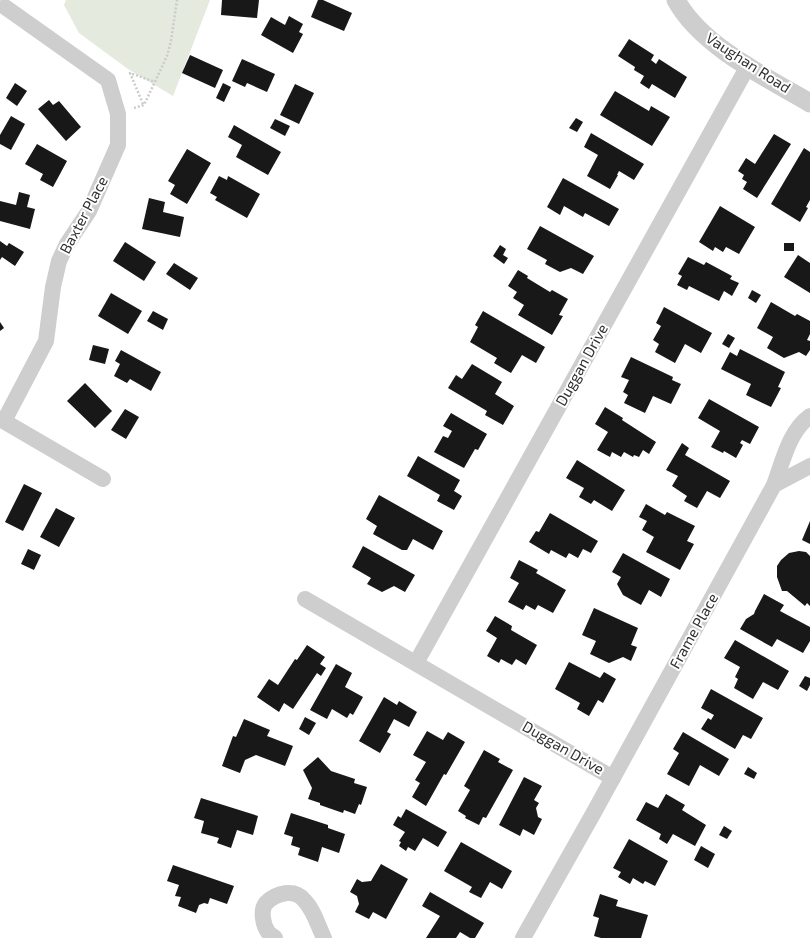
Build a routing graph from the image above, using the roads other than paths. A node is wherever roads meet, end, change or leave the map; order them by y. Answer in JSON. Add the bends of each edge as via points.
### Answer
{"nodes":[{"id":1,"x":676,"y":0,"type":"edge"},
{"id":2,"x":5,"y":7,"type":"dead end"},
{"id":3,"x":748,"y":66,"type":"junction"},
{"id":4,"x":810,"y":103,"type":"edge"},
{"id":5,"x":810,"y":416,"type":"edge"},
{"id":6,"x":2,"y":420,"type":"edge"},
{"id":7,"x":810,"y":466,"type":"edge"},
{"id":8,"x":103,"y":479,"type":"dead end"},
{"id":9,"x":774,"y":485,"type":"junction"},
{"id":10,"x":305,"y":599,"type":"dead end"},
{"id":11,"x":416,"y":663,"type":"junction"},
{"id":12,"x":613,"y":778,"type":"junction"},
{"id":13,"x":275,"y":938,"type":"edge"},
{"id":14,"x":324,"y":938,"type":"edge"},
{"id":15,"x":523,"y":938,"type":"edge"}],
"edges":[{"from":1,"to":3,"type":"street","name":"Vaughan Road","via":[[686,16],[707,38]]},
{"from":2,"to":6,"type":"street","name":"Baxter Place","via":[[108,80],[118,114],[118,146],[90,211],[67,244],[59,261],[46,341]]},
{"from":3,"to":4,"type":"street","name":"Vaughan Road"},
{"from":3,"to":11,"type":"street","name":"Duggan Drive"},
{"from":5,"to":9,"type":"street","name":"Frame Place","via":[[802,421],[794,433]]},
{"from":6,"to":8,"type":"street"},
{"from":7,"to":9,"type":"street"},
{"from":9,"to":12,"type":"street","name":"Frame Place"},
{"from":10,"to":11,"type":"street","name":"Duggan Drive"},
{"from":11,"to":12,"type":"street","name":"Duggan Drive"},
{"from":12,"to":15,"type":"street","name":"Duggan Drive"},
{"from":13,"to":14,"type":"street","via":[[264,924],[262,911],[266,904],[282,893],[294,893],[304,899]]}]}
